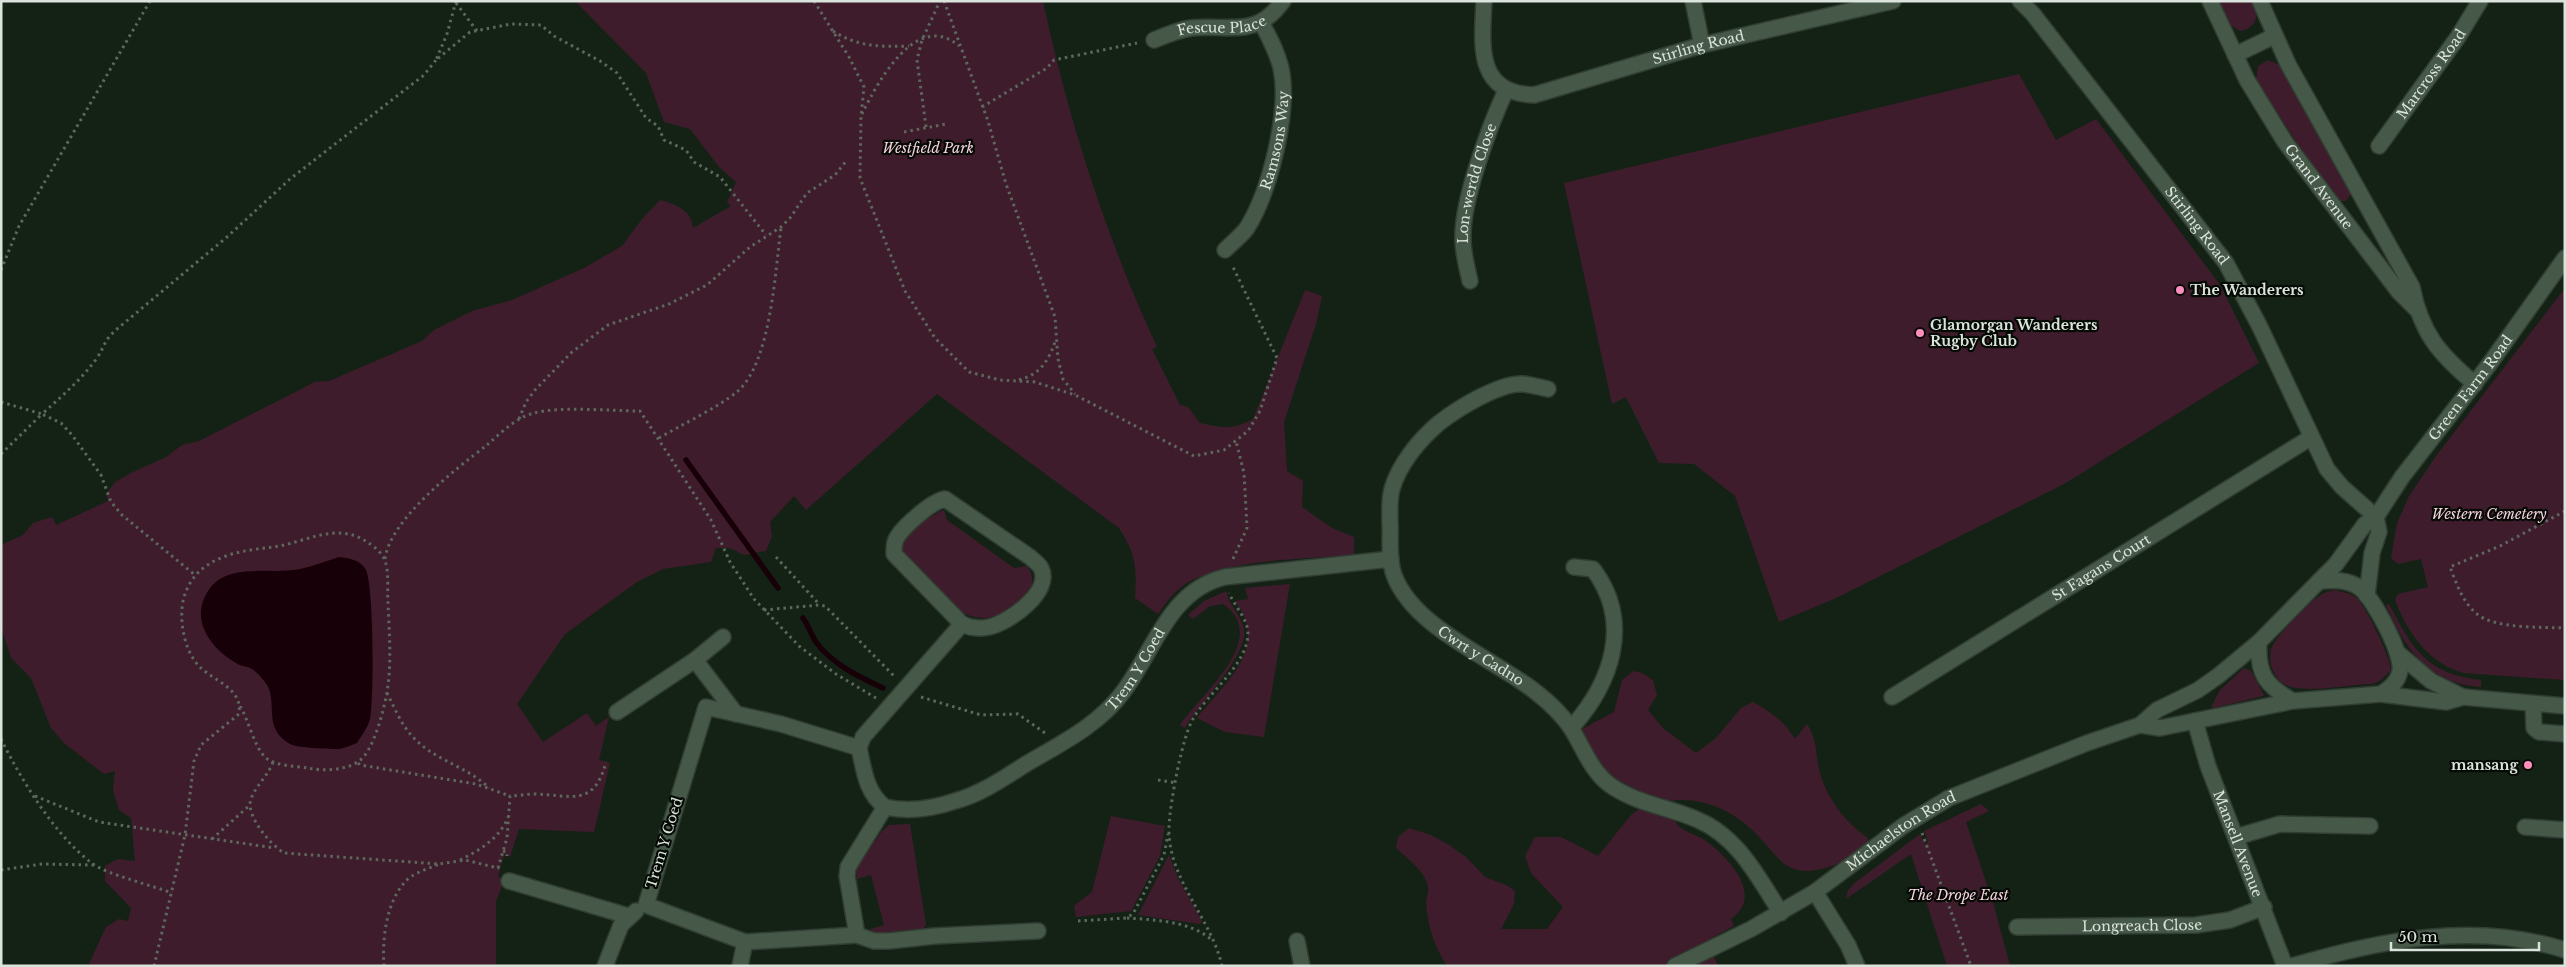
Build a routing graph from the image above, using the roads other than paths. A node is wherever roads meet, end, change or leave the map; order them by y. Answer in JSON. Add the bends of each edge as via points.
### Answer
{"nodes":[{"id":1,"x":1283,"y":1,"type":"edge"},
{"id":2,"x":1484,"y":1,"type":"edge"},
{"id":3,"x":1693,"y":1,"type":"edge"},
{"id":4,"x":1893,"y":1,"type":"edge"},
{"id":5,"x":2020,"y":1,"type":"edge"},
{"id":6,"x":2210,"y":1,"type":"edge"},
{"id":7,"x":2260,"y":1,"type":"edge"},
{"id":8,"x":2480,"y":1,"type":"edge"},
{"id":9,"x":1261,"y":22,"type":"junction"},
{"id":10,"x":2274,"y":36,"type":"junction"},
{"id":11,"x":1154,"y":40,"type":"road end"},
{"id":12,"x":1702,"y":45,"type":"junction"},
{"id":13,"x":2235,"y":55,"type":"junction"},
{"id":14,"x":1506,"y":90,"type":"junction"},
{"id":15,"x":2379,"y":146,"type":"dead end"},
{"id":16,"x":1225,"y":250,"type":"road end"},
{"id":17,"x":2565,"y":258,"type":"edge"},
{"id":18,"x":1470,"y":281,"type":"dead end"},
{"id":19,"x":2416,"y":310,"type":"junction"},
{"id":20,"x":2474,"y":384,"type":"junction"},
{"id":21,"x":1548,"y":389,"type":"dead end"},
{"id":22,"x":2310,"y":438,"type":"junction"},
{"id":23,"x":2376,"y":517,"type":"junction"},
{"id":24,"x":1391,"y":559,"type":"junction"},
{"id":25,"x":1574,"y":567,"type":"dead end"},
{"id":26,"x":2319,"y":581,"type":"junction"},
{"id":27,"x":2367,"y":596,"type":"junction"},
{"id":28,"x":962,"y":624,"type":"junction"},
{"id":29,"x":723,"y":637,"type":"dead end"},
{"id":30,"x":2259,"y":642,"type":"junction"},
{"id":31,"x":2399,"y":654,"type":"junction"},
{"id":32,"x":695,"y":660,"type":"junction"},
{"id":33,"x":2381,"y":694,"type":"junction"},
{"id":34,"x":1892,"y":697,"type":"dead end"},
{"id":35,"x":2463,"y":697,"type":"junction"},
{"id":36,"x":2293,"y":701,"type":"junction"},
{"id":37,"x":2533,"y":704,"type":"junction"},
{"id":38,"x":2565,"y":706,"type":"edge"},
{"id":39,"x":617,"y":712,"type":"dead end"},
{"id":40,"x":736,"y":714,"type":"junction"},
{"id":41,"x":2195,"y":721,"type":"junction"},
{"id":42,"x":2140,"y":725,"type":"junction"},
{"id":43,"x":1571,"y":728,"type":"junction"},
{"id":44,"x":2565,"y":734,"type":"edge"},
{"id":45,"x":859,"y":748,"type":"junction"},
{"id":46,"x":884,"y":807,"type":"junction"},
{"id":47,"x":2370,"y":826,"type":"dead end"},
{"id":48,"x":2525,"y":827,"type":"dead end"},
{"id":49,"x":2565,"y":830,"type":"edge"},
{"id":50,"x":2236,"y":837,"type":"junction"},
{"id":51,"x":509,"y":881,"type":"dead end"},
{"id":52,"x":1815,"y":892,"type":"junction"},
{"id":53,"x":646,"y":904,"type":"junction"},
{"id":54,"x":2264,"y":907,"type":"junction"},
{"id":55,"x":1781,"y":913,"type":"junction"},
{"id":56,"x":628,"y":916,"type":"junction"},
{"id":57,"x":2017,"y":927,"type":"dead end"},
{"id":58,"x":1038,"y":931,"type":"dead end"},
{"id":59,"x":857,"y":935,"type":"junction"},
{"id":60,"x":745,"y":942,"type":"junction"},
{"id":61,"x":1297,"y":942,"type":"dead end"},
{"id":62,"x":2565,"y":950,"type":"edge"},
{"id":63,"x":605,"y":966,"type":"edge"},
{"id":64,"x":740,"y":966,"type":"edge"},
{"id":65,"x":1302,"y":966,"type":"edge"},
{"id":66,"x":1675,"y":966,"type":"edge"},
{"id":67,"x":1857,"y":966,"type":"edge"},
{"id":68,"x":2285,"y":966,"type":"edge"},
{"id":69,"x":2292,"y":966,"type":"edge"}],
"edges":[{"from":1,"to":9,"type":"street","name":"Fescue Place"},
{"from":2,"to":14,"type":"street","via":[[1484,62],[1490,76]]},
{"from":3,"to":12,"type":"street"},
{"from":4,"to":12,"type":"street","name":"Stirling Road"},
{"from":5,"to":22,"type":"street","name":"Stirling Road","via":[[2226,263],[2263,333]]},
{"from":6,"to":13,"type":"street","name":"Grand Avenue"},
{"from":7,"to":10,"type":"street","name":"Grand Avenue"},
{"from":8,"to":15,"type":"street","name":"Marcross Road"},
{"from":9,"to":11,"type":"street","name":"Fescue Place","via":[[1235,30],[1192,28]]},
{"from":9,"to":16,"type":"street","name":"Ramsons Way","via":[[1277,52],[1281,70],[1279,130],[1269,175],[1253,215],[1246,229]]},
{"from":10,"to":13,"type":"street"},
{"from":10,"to":19,"type":"street","name":"Grand Avenue","via":[[2412,287]]},
{"from":12,"to":14,"type":"street","name":"Stirling Road","via":[[1534,95]]},
{"from":13,"to":19,"type":"street","name":"Grand Avenue","via":[[2303,168]]},
{"from":14,"to":18,"type":"street","name":"Lon-werdd Close","via":[[1487,138],[1464,220],[1463,240]]},
{"from":17,"to":20,"type":"street","name":"Green Farm Road"},
{"from":19,"to":20,"type":"street","name":"Grand Avenue","via":[[2437,349]]},
{"from":20,"to":23,"type":"street","name":"Green Farm Road","via":[[2402,477]]},
{"from":21,"to":24,"type":"street","name":"Cwrt y Cadno","via":[[1521,384],[1494,392],[1451,413],[1429,433],[1402,467],[1391,490]]},
{"from":22,"to":23,"type":"street","name":"Stirling Road","via":[[2332,476]]},
{"from":22,"to":34,"type":"street","name":"St Fagans Court"},
{"from":23,"to":26,"type":"street","name":"Green Farm Road","via":[[2365,524],[2340,559]]},
{"from":23,"to":27,"type":"street","via":[[2379,532],[2372,554]]},
{"from":24,"to":43,"type":"street","name":"Cwrt y Cadno","via":[[1398,585],[1414,608],[1537,693]]},
{"from":24,"to":46,"type":"street","name":"Trem Y Coed","via":[[1225,577],[1201,585],[1176,607],[1123,693],[1092,724],[1000,780],[958,801],[918,810]]},
{"from":25,"to":43,"type":"street","via":[[1593,569],[1605,585],[1615,619],[1613,656],[1600,689]]},
{"from":26,"to":27,"type":"street","via":[[2350,583]]},
{"from":26,"to":30,"type":"street","name":"Green Farm Road"},
{"from":27,"to":31,"type":"street"},
{"from":28,"to":28,"type":"street","via":[[894,554],[898,536],[937,500],[945,499],[1030,557],[1041,568],[1043,578],[1031,601],[1013,616],[989,627]]},
{"from":28,"to":45,"type":"street","via":[[863,737]]},
{"from":29,"to":32,"type":"street"},
{"from":30,"to":36,"type":"street","via":[[2259,662],[2266,681]]},
{"from":30,"to":42,"type":"street","name":"Michaelston Road","via":[[2198,690],[2157,710]]},
{"from":31,"to":33,"type":"street","via":[[2397,680]]},
{"from":31,"to":35,"type":"street","via":[[2431,681]]},
{"from":32,"to":39,"type":"street"},
{"from":32,"to":40,"type":"street"},
{"from":33,"to":35,"type":"street","via":[[2446,702]]},
{"from":33,"to":36,"type":"street"},
{"from":35,"to":37,"type":"street"},
{"from":36,"to":41,"type":"street","name":"Michaelston Road"},
{"from":37,"to":38,"type":"street"},
{"from":37,"to":44,"type":"street","via":[[2534,728],[2539,732]]},
{"from":40,"to":45,"type":"street","name":"Trem Y Coed","via":[[782,724]]},
{"from":40,"to":53,"type":"street","name":"Trem Y Coed","via":[[706,707]]},
{"from":41,"to":42,"type":"street","name":"Michaelston Road","via":[[2160,728]]},
{"from":41,"to":50,"type":"street","name":"Mansell Avenue","via":[[2208,766]]},
{"from":42,"to":52,"type":"street","name":"Michaelston Road","via":[[1949,798],[1903,826]]},
{"from":43,"to":55,"type":"street","name":"Cwrt y Cadno","via":[[1591,763],[1609,784],[1640,801],[1714,827],[1748,862]]},
{"from":45,"to":46,"type":"street","via":[[868,786],[874,799]]},
{"from":46,"to":59,"type":"street","via":[[848,867]]},
{"from":47,"to":50,"type":"street","via":[[2280,824]]},
{"from":48,"to":49,"type":"street"},
{"from":50,"to":54,"type":"street","name":"Mansell Avenue"},
{"from":51,"to":56,"type":"street"},
{"from":52,"to":55,"type":"street","name":"Michaelston Road"},
{"from":52,"to":67,"type":"street","via":[[1848,945]]},
{"from":53,"to":56,"type":"street"},
{"from":53,"to":60,"type":"street","name":"Trem Y Coed"},
{"from":54,"to":57,"type":"street","name":"Longreach Close","via":[[2230,920],[2196,924]]},
{"from":54,"to":68,"type":"street","name":"Mansell Avenue"},
{"from":55,"to":66,"type":"street","name":"Michaelston Road"},
{"from":56,"to":63,"type":"street","via":[[620,925]]},
{"from":58,"to":59,"type":"street","name":"Trem Y Coed","via":[[889,941],[874,941]]},
{"from":59,"to":60,"type":"street","name":"Trem Y Coed"},
{"from":60,"to":64,"type":"street"},
{"from":61,"to":65,"type":"street"},
{"from":62,"to":69,"type":"street","via":[[2487,937],[2448,935],[2381,943]]}]}
